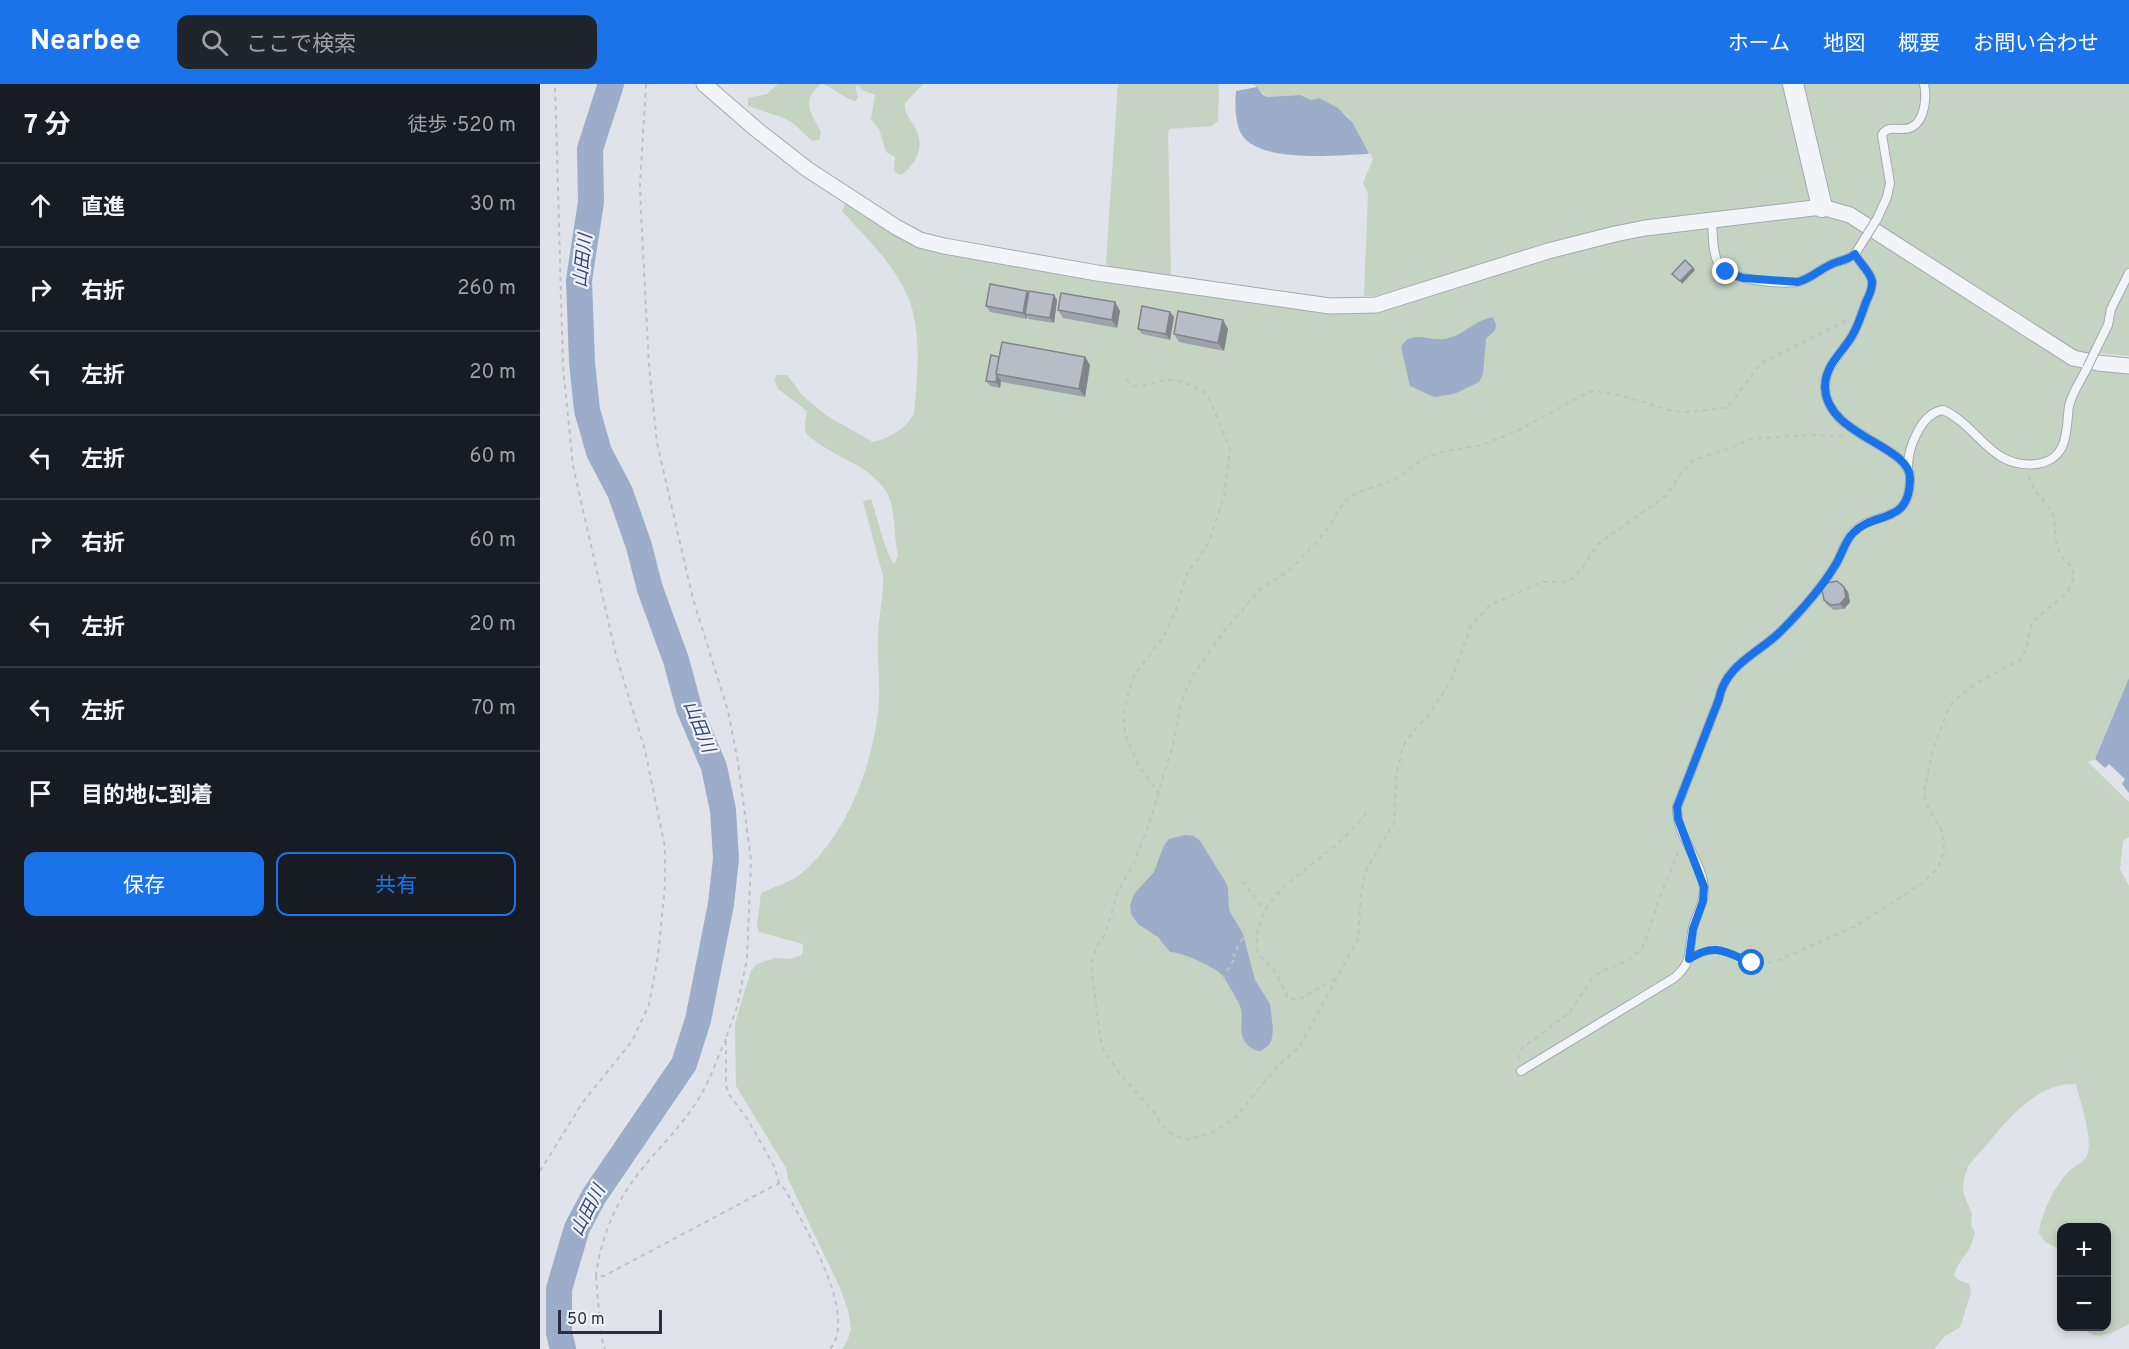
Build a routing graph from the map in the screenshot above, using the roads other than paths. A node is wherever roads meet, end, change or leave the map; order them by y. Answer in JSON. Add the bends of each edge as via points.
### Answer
{"nodes":[{"id":1,"x":704,"y":84,"type":"edge"},
{"id":2,"x":1794,"y":84,"type":"edge"},
{"id":3,"x":1924,"y":84,"type":"edge"},
{"id":4,"x":1822,"y":207,"type":"junction"},
{"id":5,"x":1712,"y":220,"type":"junction"},
{"id":6,"x":1855,"y":254,"type":"junction"},
{"id":7,"x":2129,"y":273,"type":"edge"},
{"id":8,"x":2129,"y":366,"type":"edge"},
{"id":9,"x":1908,"y":467,"type":"junction"},
{"id":10,"x":1521,"y":1071,"type":"road end"}],
"edges":[{"from":1,"to":5,"type":"street","via":[[807,169],[920,240],[1097,273],[1330,306],[1376,305],[1615,234]]},
{"from":2,"to":4,"type":"street"},
{"from":3,"to":6,"type":"lane","bridge":true,"via":[[1925,99],[1914,127],[1890,128],[1882,135],[1890,183],[1887,197]]},
{"from":4,"to":5,"type":"street"},
{"from":4,"to":8,"type":"street","via":[[1850,215],[2063,352],[2082,360]]},
{"from":5,"to":6,"type":"lane","via":[[1719,266],[1743,278],[1798,282]]},
{"from":6,"to":9,"type":"lane","via":[[1872,283],[1853,335],[1831,365],[1825,382],[1827,401],[1838,417]]},
{"from":7,"to":9,"type":"lane","bridge":true,"via":[[2071,399],[2057,455],[2027,465],[1999,457],[1943,410],[1924,423],[1913,444]]},
{"from":9,"to":10,"type":"lane","via":[[1909,493],[1900,509],[1854,531],[1810,601],[1723,683],[1677,807],[1704,893],[1683,970]]}]}
